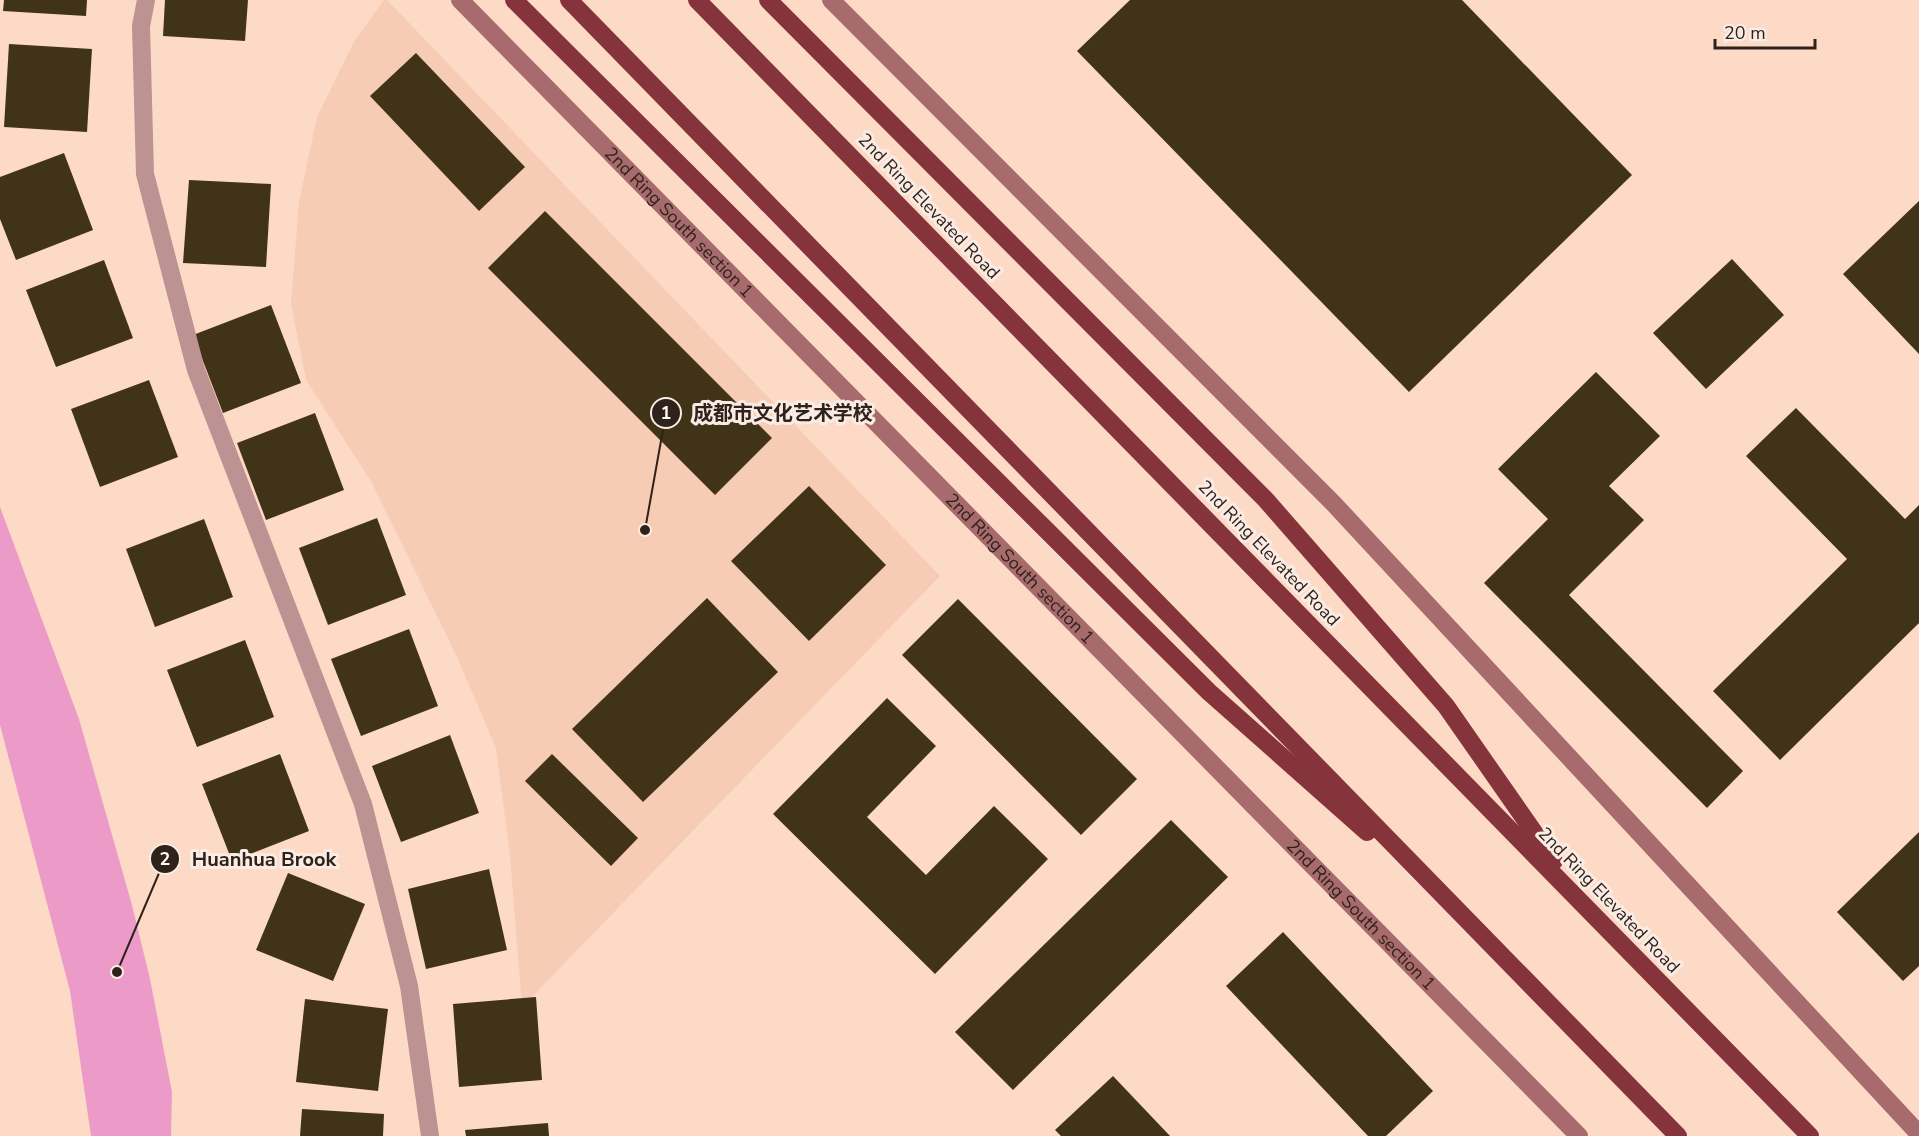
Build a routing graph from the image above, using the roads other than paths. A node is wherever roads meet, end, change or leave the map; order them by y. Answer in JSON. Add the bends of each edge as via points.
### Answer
{"nodes":[{"id":1,"x":146,"y":0,"type":"edge"},
{"id":2,"x":460,"y":0,"type":"edge"},
{"id":3,"x":514,"y":0,"type":"edge"},
{"id":4,"x":569,"y":0,"type":"edge"},
{"id":5,"x":697,"y":0,"type":"edge"},
{"id":6,"x":768,"y":0,"type":"edge"},
{"id":7,"x":831,"y":0,"type":"edge"},
{"id":8,"x":1585,"y":904,"type":"junction"},
{"id":9,"x":1480,"y":932,"type":"junction"},
{"id":10,"x":1919,"y":1134,"type":"edge"},
{"id":11,"x":430,"y":1136,"type":"edge"},
{"id":12,"x":1579,"y":1136,"type":"edge"},
{"id":13,"x":1678,"y":1136,"type":"edge"},
{"id":14,"x":1810,"y":1136,"type":"edge"}],
"edges":[{"from":1,"to":11,"type":"street","via":[[141,26],[145,174],[196,370],[363,804],[409,986]]},
{"from":2,"to":12,"type":"main road","name":"2nd Ring South section 1"},
{"from":3,"to":9,"type":"highway","via":[[1209,692]]},
{"from":4,"to":9,"type":"highway"},
{"from":5,"to":8,"type":"highway","name":"2nd Ring Elevated Road"},
{"from":6,"to":8,"type":"highway","via":[[1266,500],[1446,706]]},
{"from":7,"to":10,"type":"main road","via":[[1333,503]]},
{"from":8,"to":14,"type":"highway","name":"2nd Ring Elevated Road"},
{"from":9,"to":13,"type":"highway"}]}
